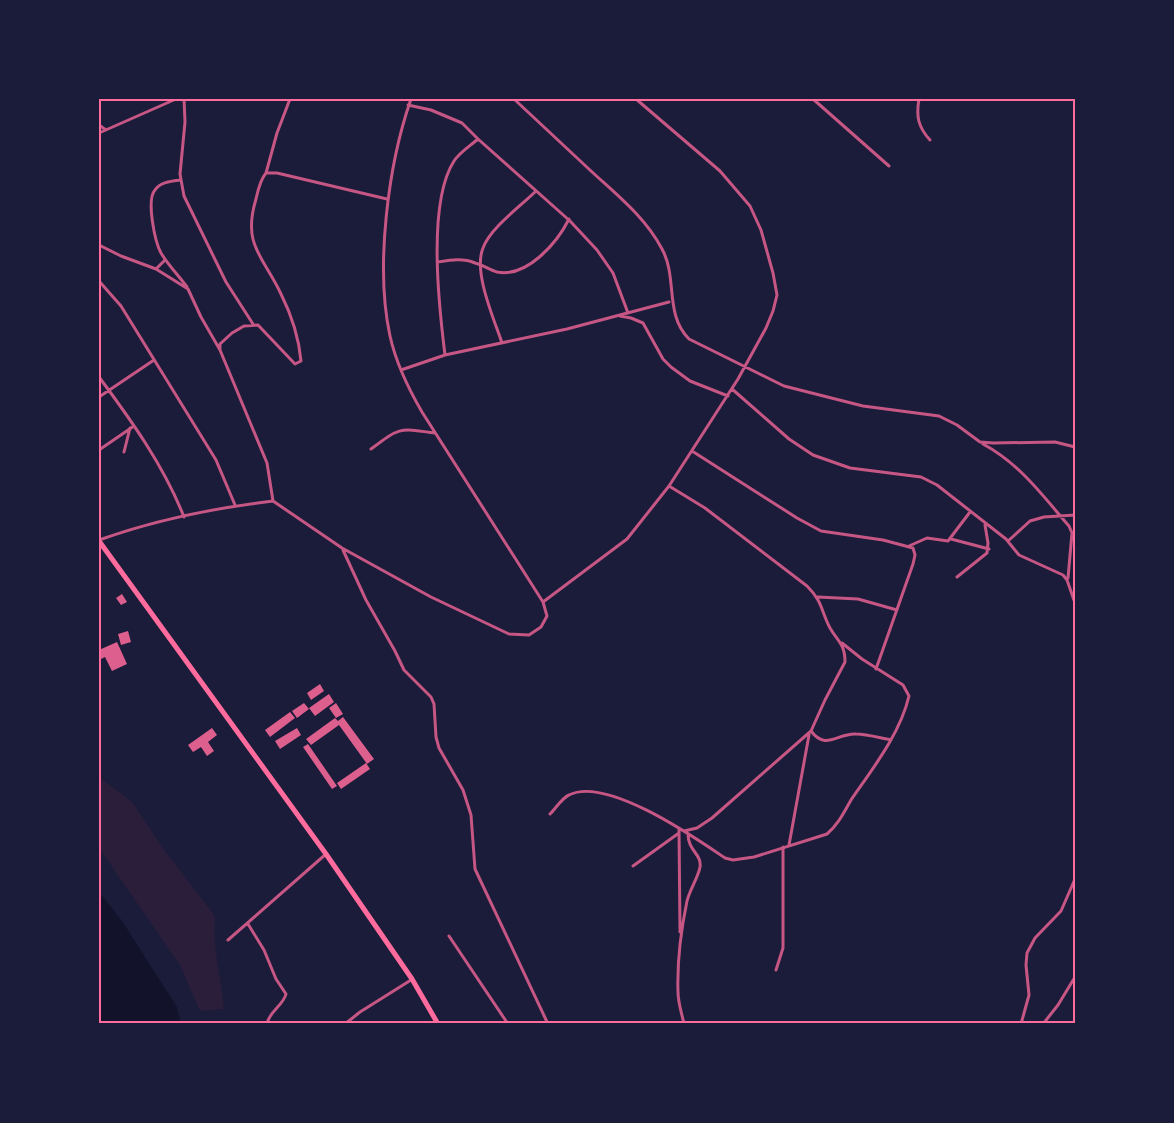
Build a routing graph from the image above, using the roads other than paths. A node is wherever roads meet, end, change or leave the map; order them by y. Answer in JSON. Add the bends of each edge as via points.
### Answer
{"nodes":[{"id":1,"x":176,"y":99,"type":"edge"},
{"id":2,"x":184,"y":99,"type":"edge"},
{"id":3,"x":290,"y":99,"type":"edge"},
{"id":4,"x":411,"y":99,"type":"edge"},
{"id":5,"x":514,"y":99,"type":"edge"},
{"id":6,"x":636,"y":99,"type":"edge"},
{"id":7,"x":813,"y":99,"type":"edge"},
{"id":8,"x":919,"y":99,"type":"edge"},
{"id":9,"x":408,"y":105,"type":"junction"},
{"id":10,"x":99,"y":125,"type":"edge"},
{"id":11,"x":106,"y":130,"type":"junction"},
{"id":12,"x":99,"y":133,"type":"edge"},
{"id":13,"x":478,"y":139,"type":"junction"},
{"id":14,"x":930,"y":140,"type":"dead end"},
{"id":15,"x":889,"y":166,"type":"dead end"},
{"id":16,"x":266,"y":173,"type":"junction"},
{"id":17,"x":180,"y":180,"type":"junction"},
{"id":18,"x":536,"y":191,"type":"junction"},
{"id":19,"x":387,"y":199,"type":"junction"},
{"id":20,"x":569,"y":219,"type":"junction"},
{"id":21,"x":99,"y":245,"type":"edge"},
{"id":22,"x":165,"y":260,"type":"junction"},
{"id":23,"x":438,"y":262,"type":"junction"},
{"id":24,"x":480,"y":265,"type":"junction"},
{"id":25,"x":156,"y":269,"type":"junction"},
{"id":26,"x":99,"y":281,"type":"edge"},
{"id":27,"x":188,"y":289,"type":"junction"},
{"id":28,"x":669,"y":302,"type":"dead end"},
{"id":29,"x":628,"y":313,"type":"junction"},
{"id":30,"x":617,"y":316,"type":"junction"},
{"id":31,"x":253,"y":324,"type":"junction"},
{"id":32,"x":502,"y":343,"type":"junction"},
{"id":33,"x":220,"y":350,"type":"junction"},
{"id":34,"x":445,"y":355,"type":"junction"},
{"id":35,"x":154,"y":360,"type":"junction"},
{"id":36,"x":745,"y":366,"type":"junction"},
{"id":37,"x":401,"y":370,"type":"junction"},
{"id":38,"x":99,"y":377,"type":"edge"},
{"id":39,"x":732,"y":389,"type":"junction"},
{"id":40,"x":109,"y":391,"type":"junction"},
{"id":41,"x":728,"y":396,"type":"junction"},
{"id":42,"x":99,"y":397,"type":"edge"},
{"id":43,"x":132,"y":427,"type":"junction"},
{"id":44,"x":435,"y":433,"type":"junction"},
{"id":45,"x":980,"y":442,"type":"junction"},
{"id":46,"x":1075,"y":447,"type":"edge"},
{"id":47,"x":371,"y":449,"type":"dead end"},
{"id":48,"x":99,"y":450,"type":"edge"},
{"id":49,"x":692,"y":451,"type":"junction"},
{"id":50,"x":124,"y":452,"type":"dead end"},
{"id":51,"x":669,"y":486,"type":"junction"},
{"id":52,"x":273,"y":501,"type":"junction"},
{"id":53,"x":235,"y":505,"type":"junction"},
{"id":54,"x":970,"y":512,"type":"junction"},
{"id":55,"x":1075,"y":515,"type":"edge"},
{"id":56,"x":1060,"y":516,"type":"junction"},
{"id":57,"x":184,"y":517,"type":"junction"},
{"id":58,"x":985,"y":523,"type":"junction"},
{"id":59,"x":1074,"y":534,"type":"edge"},
{"id":60,"x":951,"y":539,"type":"junction"},
{"id":61,"x":99,"y":541,"type":"edge"},
{"id":62,"x":1008,"y":541,"type":"junction"},
{"id":63,"x":909,"y":546,"type":"junction"},
{"id":64,"x":342,"y":548,"type":"junction"},
{"id":65,"x":989,"y":549,"type":"junction"},
{"id":66,"x":957,"y":577,"type":"dead end"},
{"id":67,"x":1067,"y":580,"type":"junction"},
{"id":68,"x":818,"y":597,"type":"junction"},
{"id":69,"x":543,"y":602,"type":"junction"},
{"id":70,"x":1075,"y":603,"type":"edge"},
{"id":71,"x":897,"y":610,"type":"junction"},
{"id":72,"x":842,"y":643,"type":"junction"},
{"id":73,"x":876,"y":669,"type":"junction"},
{"id":74,"x":810,"y":732,"type":"junction"},
{"id":75,"x":891,"y":740,"type":"junction"},
{"id":76,"x":550,"y":814,"type":"dead end"},
{"id":77,"x":681,"y":831,"type":"junction"},
{"id":78,"x":688,"y":834,"type":"junction"},
{"id":79,"x":789,"y":845,"type":"junction"},
{"id":80,"x":783,"y":847,"type":"junction"},
{"id":81,"x":326,"y":854,"type":"junction"},
{"id":82,"x":633,"y":866,"type":"dead end"},
{"id":83,"x":1075,"y":879,"type":"edge"},
{"id":84,"x":248,"y":924,"type":"junction"},
{"id":85,"x":449,"y":936,"type":"dead end"},
{"id":86,"x":228,"y":940,"type":"dead end"},
{"id":87,"x":681,"y":952,"type":"junction"},
{"id":88,"x":776,"y":970,"type":"dead end"},
{"id":89,"x":1075,"y":977,"type":"edge"},
{"id":90,"x":412,"y":979,"type":"junction"},
{"id":91,"x":267,"y":1024,"type":"edge"},
{"id":92,"x":345,"y":1024,"type":"edge"},
{"id":93,"x":438,"y":1024,"type":"edge"},
{"id":94,"x":508,"y":1024,"type":"edge"},
{"id":95,"x":548,"y":1024,"type":"edge"},
{"id":96,"x":684,"y":1024,"type":"edge"},
{"id":97,"x":1021,"y":1024,"type":"edge"},
{"id":98,"x":1043,"y":1024,"type":"edge"}],
"edges":[{"from":1,"to":11,"type":"street"},
{"from":2,"to":17,"type":"street"},
{"from":3,"to":16,"type":"street"},
{"from":4,"to":9,"type":"street"},
{"from":5,"to":36,"type":"street","via":[[644,220],[669,265],[672,302],[682,332],[698,345]]},
{"from":6,"to":36,"type":"street","via":[[732,184],[750,206],[761,230],[777,295],[766,328]]},
{"from":7,"to":15,"type":"street"},
{"from":8,"to":14,"type":"street","via":[[919,126]]},
{"from":9,"to":13,"type":"street","via":[[453,118]]},
{"from":9,"to":19,"type":"street"},
{"from":10,"to":11,"type":"street"},
{"from":11,"to":12,"type":"street"},
{"from":13,"to":18,"type":"street"},
{"from":13,"to":23,"type":"street","via":[[454,162],[443,189]]},
{"from":16,"to":19,"type":"street","via":[[299,177]]},
{"from":16,"to":31,"type":"street","via":[[250,230],[257,252],[283,298],[301,361],[295,364],[263,328]]},
{"from":17,"to":22,"type":"street","via":[[159,186],[151,199],[157,241]]},
{"from":17,"to":31,"type":"street","via":[[214,260]]},
{"from":18,"to":20,"type":"street"},
{"from":18,"to":24,"type":"street","via":[[492,234],[482,250]]},
{"from":19,"to":37,"type":"street","via":[[385,309]]},
{"from":20,"to":24,"type":"street","via":[[554,244],[519,269],[496,272]]},
{"from":20,"to":29,"type":"street","via":[[614,273]]},
{"from":21,"to":25,"type":"street"},
{"from":22,"to":25,"type":"street"},
{"from":22,"to":27,"type":"street"},
{"from":23,"to":24,"type":"street","via":[[459,259]]},
{"from":23,"to":34,"type":"street"},
{"from":24,"to":32,"type":"street"},
{"from":25,"to":27,"type":"street"},
{"from":26,"to":35,"type":"street","via":[[121,306]]},
{"from":27,"to":33,"type":"street"},
{"from":28,"to":29,"type":"street"},
{"from":29,"to":30,"type":"street"},
{"from":30,"to":32,"type":"street"},
{"from":30,"to":41,"type":"street","via":[[643,323],[666,363],[690,381]]},
{"from":31,"to":33,"type":"street","via":[[232,333],[220,344]]},
{"from":32,"to":34,"type":"street"},
{"from":33,"to":52,"type":"street","via":[[267,463]]},
{"from":34,"to":37,"type":"street"},
{"from":35,"to":40,"type":"street"},
{"from":35,"to":53,"type":"street","via":[[216,460]]},
{"from":36,"to":39,"type":"street"},
{"from":36,"to":45,"type":"street","via":[[784,386],[812,394],[863,406],[939,416]]},
{"from":37,"to":44,"type":"street"},
{"from":38,"to":40,"type":"street"},
{"from":39,"to":41,"type":"street"},
{"from":39,"to":54,"type":"street","via":[[813,455],[850,468],[921,477],[943,488]]},
{"from":40,"to":42,"type":"street"},
{"from":40,"to":43,"type":"street"},
{"from":41,"to":49,"type":"street"},
{"from":43,"to":48,"type":"street"},
{"from":43,"to":50,"type":"street"},
{"from":43,"to":57,"type":"street","via":[[169,484]]},
{"from":44,"to":47,"type":"street","via":[[399,430]]},
{"from":44,"to":69,"type":"street"},
{"from":45,"to":46,"type":"street","via":[[1054,442]]},
{"from":45,"to":56,"type":"street","via":[[1024,473]]},
{"from":49,"to":51,"type":"street"},
{"from":49,"to":63,"type":"street","via":[[821,531]]},
{"from":51,"to":68,"type":"street","via":[[790,571]]},
{"from":51,"to":69,"type":"street","via":[[627,539]]},
{"from":52,"to":53,"type":"street"},
{"from":52,"to":64,"type":"street"},
{"from":53,"to":57,"type":"street"},
{"from":54,"to":58,"type":"street"},
{"from":54,"to":60,"type":"street"},
{"from":55,"to":56,"type":"street"},
{"from":56,"to":59,"type":"street"},
{"from":56,"to":62,"type":"street","via":[[1030,521]]},
{"from":57,"to":61,"type":"street"},
{"from":58,"to":62,"type":"street"},
{"from":58,"to":65,"type":"street"},
{"from":59,"to":67,"type":"street"},
{"from":60,"to":63,"type":"street","via":[[927,538]]},
{"from":60,"to":65,"type":"street"},
{"from":61,"to":81,"type":"highway"},
{"from":62,"to":67,"type":"street","via":[[1024,559],[1060,573]]},
{"from":63,"to":71,"type":"street","via":[[915,555]]},
{"from":64,"to":69,"type":"street","via":[[508,634],[529,635],[542,627],[547,616]]},
{"from":64,"to":95,"type":"street","via":[[404,670],[434,704],[436,737],[471,815],[475,869]]},
{"from":65,"to":66,"type":"street"},
{"from":67,"to":70,"type":"street"},
{"from":68,"to":71,"type":"street","via":[[858,599]]},
{"from":68,"to":72,"type":"street","via":[[830,627]]},
{"from":71,"to":73,"type":"street"},
{"from":72,"to":73,"type":"street"},
{"from":72,"to":74,"type":"street","via":[[845,662]]},
{"from":73,"to":75,"type":"street","via":[[903,685],[909,696]]},
{"from":74,"to":75,"type":"street","via":[[825,741],[856,734]]},
{"from":74,"to":77,"type":"street","via":[[712,818],[697,828]]},
{"from":74,"to":79,"type":"street"},
{"from":75,"to":79,"type":"street","via":[[832,830]]},
{"from":76,"to":77,"type":"street","via":[[568,795],[579,791],[633,802]]},
{"from":77,"to":78,"type":"street"},
{"from":77,"to":82,"type":"street"},
{"from":77,"to":87,"type":"street"},
{"from":78,"to":80,"type":"street","via":[[734,860]]},
{"from":78,"to":87,"type":"street","via":[[689,846],[699,858],[700,868],[688,899]]},
{"from":79,"to":80,"type":"street"},
{"from":80,"to":88,"type":"street","via":[[783,948]]},
{"from":81,"to":84,"type":"street"},
{"from":81,"to":90,"type":"highway"},
{"from":83,"to":97,"type":"street","via":[[1061,911],[1035,938],[1027,953],[1029,995]]},
{"from":84,"to":86,"type":"street"},
{"from":84,"to":91,"type":"street","via":[[286,994]]},
{"from":85,"to":94,"type":"street"},
{"from":87,"to":96,"type":"street","via":[[678,992]]},
{"from":89,"to":98,"type":"street"},
{"from":90,"to":92,"type":"street"},
{"from":90,"to":93,"type":"highway"}]}
